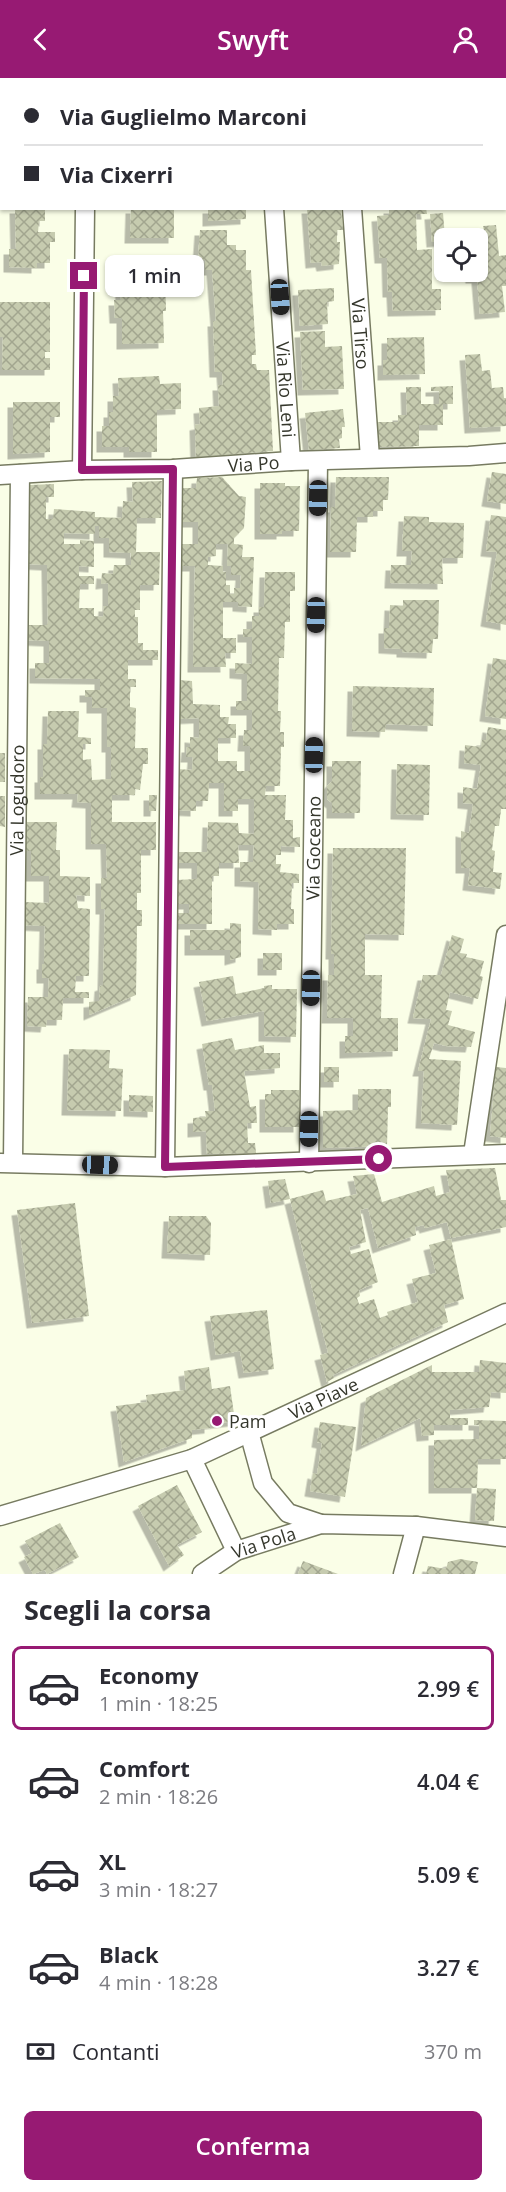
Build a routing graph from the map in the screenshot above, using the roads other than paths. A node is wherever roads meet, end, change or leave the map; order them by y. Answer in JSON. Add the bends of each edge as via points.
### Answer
{"nodes":[{"id":1,"x":85,"y":210,"type":"edge"},
{"id":2,"x":274,"y":210,"type":"edge"},
{"id":3,"x":352,"y":210,"type":"edge"},
{"id":4,"x":506,"y":453,"type":"edge"},
{"id":5,"x":370,"y":458,"type":"junction"},
{"id":6,"x":291,"y":461,"type":"junction"},
{"id":7,"x":318,"y":461,"type":"junction"},
{"id":8,"x":173,"y":469,"type":"junction"},
{"id":9,"x":82,"y":470,"type":"junction"},
{"id":10,"x":20,"y":474,"type":"junction"},
{"id":11,"x":0,"y":475,"type":"edge"},
{"id":12,"x":506,"y":935,"type":"edge"},
{"id":13,"x":473,"y":1154,"type":"junction"},
{"id":14,"x":506,"y":1154,"type":"edge"},
{"id":15,"x":6,"y":1163,"type":"edge"},
{"id":16,"x":309,"y":1163,"type":"junction"},
{"id":17,"x":165,"y":1167,"type":"junction"},
{"id":18,"x":506,"y":1313,"type":"edge"},
{"id":19,"x":249,"y":1432,"type":"junction"},
{"id":20,"x":192,"y":1459,"type":"junction"},
{"id":21,"x":0,"y":1516,"type":"edge"},
{"id":22,"x":321,"y":1524,"type":"junction"},
{"id":23,"x":416,"y":1526,"type":"junction"},
{"id":24,"x":506,"y":1537,"type":"edge"},
{"id":25,"x":236,"y":1551,"type":"junction"},
{"id":26,"x":202,"y":1574,"type":"edge"},
{"id":27,"x":403,"y":1574,"type":"edge"}],
"edges":[{"from":1,"to":9,"type":"street"},
{"from":2,"to":6,"type":"street","name":"Via Rio Leni"},
{"from":3,"to":5,"type":"street","name":"Via Tirso"},
{"from":4,"to":5,"type":"street","name":"Via Po"},
{"from":5,"to":7,"type":"street","name":"Via Po"},
{"from":6,"to":7,"type":"street","name":"Via Po"},
{"from":6,"to":8,"type":"street","name":"Via Po"},
{"from":7,"to":16,"type":"street","name":"Via Goceano"},
{"from":8,"to":9,"type":"street","name":"Via Po"},
{"from":8,"to":17,"type":"street"},
{"from":9,"to":10,"type":"street","name":"Via Po"},
{"from":10,"to":11,"type":"street","name":"Via Po"},
{"from":10,"to":15,"type":"street","name":"Via Logudoro"},
{"from":12,"to":13,"type":"street"},
{"from":13,"to":14,"type":"street"},
{"from":13,"to":16,"type":"street"},
{"from":15,"to":17,"type":"street"},
{"from":16,"to":17,"type":"street"},
{"from":18,"to":19,"type":"street","name":"Via Piave"},
{"from":19,"to":20,"type":"street","name":"Via Piave"},
{"from":19,"to":22,"type":"street","name":"Via Pola","via":[[262,1483],[288,1513]]},
{"from":20,"to":21,"type":"street","name":"Via Piave"},
{"from":20,"to":25,"type":"street","name":"Via Pola"},
{"from":22,"to":23,"type":"street","name":"Via Pola"},
{"from":22,"to":25,"type":"street","name":"Via Pola"},
{"from":23,"to":24,"type":"street","name":"Via Pola"},
{"from":23,"to":27,"type":"street"},
{"from":25,"to":26,"type":"street"}]}
